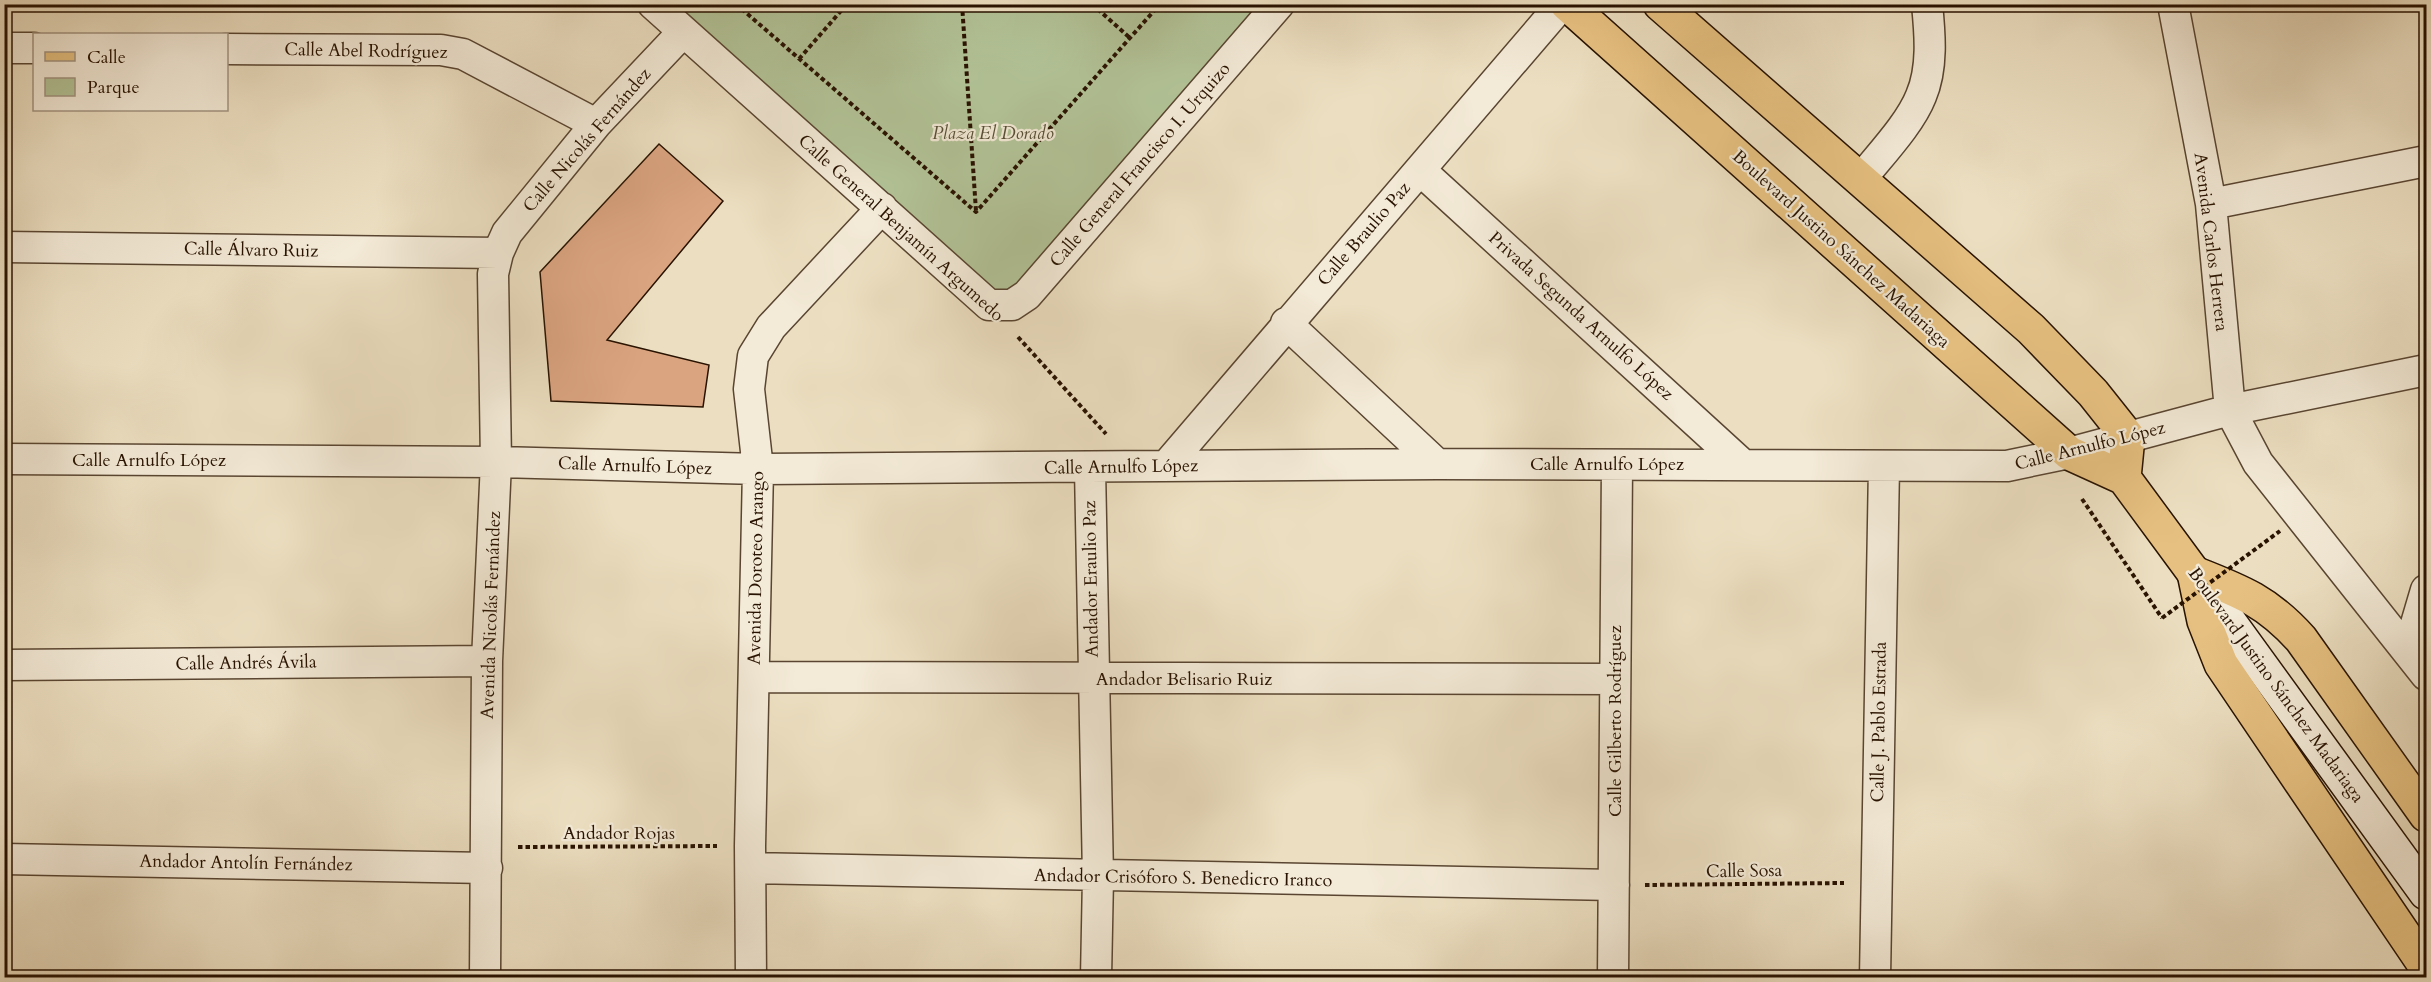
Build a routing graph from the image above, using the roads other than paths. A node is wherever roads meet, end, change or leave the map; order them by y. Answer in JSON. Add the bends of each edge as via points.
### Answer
{"nodes":[{"id":1,"x":652,"y":4,"type":"edge"},
{"id":2,"x":1279,"y":4,"type":"edge"},
{"id":3,"x":1562,"y":4,"type":"edge"},
{"id":4,"x":1567,"y":4,"type":"edge"},
{"id":5,"x":1660,"y":4,"type":"edge"},
{"id":6,"x":1927,"y":4,"type":"edge"},
{"id":7,"x":2173,"y":4,"type":"edge"},
{"id":8,"x":683,"y":32,"type":"junction"},
{"id":9,"x":4,"y":48,"type":"edge"},
{"id":10,"x":33,"y":48,"type":"edge"},
{"id":11,"x":228,"y":49,"type":"edge"},
{"id":12,"x":596,"y":124,"type":"junction"},
{"id":13,"x":2427,"y":161,"type":"edge"},
{"id":14,"x":1420,"y":170,"type":"junction"},
{"id":15,"x":1861,"y":179,"type":"junction"},
{"id":16,"x":2211,"y":204,"type":"junction"},
{"id":17,"x":882,"y":208,"type":"junction"},
{"id":18,"x":4,"y":247,"type":"edge"},
{"id":19,"x":498,"y":253,"type":"junction"},
{"id":20,"x":989,"y":305,"type":"joint"},
{"id":21,"x":1286,"y":323,"type":"junction"},
{"id":22,"x":2427,"y":370,"type":"edge"},
{"id":23,"x":2230,"y":410,"type":"junction"},
{"id":24,"x":2128,"y":437,"type":"junction"},
{"id":25,"x":2069,"y":453,"type":"junction"},
{"id":26,"x":4,"y":459,"type":"edge"},
{"id":27,"x":496,"y":462,"type":"junction"},
{"id":28,"x":1741,"y":463,"type":"junction"},
{"id":29,"x":1437,"y":464,"type":"junction"},
{"id":30,"x":1167,"y":465,"type":"junction"},
{"id":31,"x":1617,"y":465,"type":"junction"},
{"id":32,"x":1884,"y":466,"type":"junction"},
{"id":33,"x":1090,"y":468,"type":"junction"},
{"id":34,"x":758,"y":469,"type":"junction"},
{"id":35,"x":2124,"y":478,"type":"junction"},
{"id":36,"x":2194,"y":573,"type":"junction"},
{"id":37,"x":2427,"y":590,"type":"edge"},
{"id":38,"x":2408,"y":651,"type":"junction"},
{"id":39,"x":488,"y":661,"type":"junction"},
{"id":40,"x":4,"y":665,"type":"edge"},
{"id":41,"x":2427,"y":675,"type":"edge"},
{"id":42,"x":754,"y":677,"type":"junction"},
{"id":43,"x":1092,"y":679,"type":"junction"},
{"id":44,"x":1615,"y":679,"type":"junction"},
{"id":45,"x":2427,"y":815,"type":"edge"},
{"id":46,"x":487,"y":857,"type":"junction"},
{"id":47,"x":751,"y":857,"type":"junction"},
{"id":48,"x":4,"y":859,"type":"edge"},
{"id":49,"x":1098,"y":877,"type":"junction"},
{"id":50,"x":1614,"y":885,"type":"junction"},
{"id":51,"x":2427,"y":893,"type":"edge"},
{"id":52,"x":2427,"y":967,"type":"edge"},
{"id":53,"x":485,"y":978,"type":"edge"},
{"id":54,"x":751,"y":978,"type":"edge"},
{"id":55,"x":1096,"y":978,"type":"edge"},
{"id":56,"x":1613,"y":978,"type":"edge"},
{"id":57,"x":1875,"y":978,"type":"edge"}],
"edges":[{"from":1,"to":8,"type":"street","name":"Calle General Benjamín Argumedo"},
{"from":2,"to":20,"type":"street","name":"Calle General Francisco I. Urquizo","via":[[1027,295],[1012,305]]},
{"from":3,"to":14,"type":"street","name":"Calle Braulio Paz"},
{"from":4,"to":25,"type":"main road","name":"Boulevard Justino Sánchez Madariaga"},
{"from":5,"to":15,"type":"main road"},
{"from":6,"to":15,"type":"street","via":[[1930,46],[1922,96]]},
{"from":7,"to":16,"type":"street","name":"Avenida Carlos Herrera"},
{"from":8,"to":12,"type":"street","name":"Calle Nicolás Fernández"},
{"from":8,"to":17,"type":"street","name":"Calle General Benjamín Argumedo"},
{"from":9,"to":10,"type":"street"},
{"from":11,"to":12,"type":"street","name":"Calle Abel Rodríguez","via":[[441,50],[463,54]]},
{"from":12,"to":19,"type":"street","name":"Calle Nicolás Fernández","via":[[507,233]]},
{"from":13,"to":16,"type":"street"},
{"from":14,"to":21,"type":"street","name":"Calle Braulio Paz"},
{"from":14,"to":28,"type":"street","name":"Privada Segunda Arnulfo López"},
{"from":15,"to":24,"type":"main road","via":[[2031,329]]},
{"from":16,"to":23,"type":"street","name":"Avenida Carlos Herrera"},
{"from":17,"to":20,"type":"street","name":"Calle General Benjamín Argumedo"},
{"from":17,"to":34,"type":"street","name":"Avenida Doroteo Arango","via":[[771,327],[753,356],[749,388]]},
{"from":18,"to":19,"type":"street","name":"Calle Álvaro Ruiz"},
{"from":19,"to":27,"type":"street","name":"Avenida Nicolás Fernández","via":[[493,274]]},
{"from":21,"to":29,"type":"street"},
{"from":21,"to":30,"type":"street","name":"Calle Braulio Paz"},
{"from":22,"to":23,"type":"street","name":"Calle Arnulfo López"},
{"from":23,"to":24,"type":"street","name":"Calle Arnulfo López"},
{"from":23,"to":38,"type":"street","via":[[2258,463]]},
{"from":24,"to":25,"type":"street","name":"Calle Arnulfo López"},
{"from":24,"to":35,"type":"main road"},
{"from":25,"to":32,"type":"street","name":"Calle Arnulfo López","via":[[2007,466]]},
{"from":25,"to":35,"type":"main road","name":"Boulevard Justino Sánchez Madariaga"},
{"from":26,"to":27,"type":"street","name":"Calle Arnulfo López"},
{"from":27,"to":34,"type":"street","name":"Calle Arnulfo López"},
{"from":27,"to":39,"type":"street","name":"Avenida Nicolás Fernández"},
{"from":28,"to":31,"type":"street","name":"Calle Arnulfo López"},
{"from":28,"to":32,"type":"street","name":"Calle Arnulfo López"},
{"from":29,"to":30,"type":"street","name":"Calle Arnulfo López"},
{"from":29,"to":31,"type":"street","name":"Calle Arnulfo López"},
{"from":30,"to":33,"type":"street","name":"Calle Arnulfo López"},
{"from":31,"to":44,"type":"street","name":"Calle Gilberto Rodríguez"},
{"from":32,"to":57,"type":"street","name":"Calle J. Pablo Estrada"},
{"from":33,"to":34,"type":"street","name":"Calle Arnulfo López"},
{"from":33,"to":43,"type":"street","name":"Andador Eraulio Paz"},
{"from":34,"to":42,"type":"street","name":"Avenida Doroteo Arango"},
{"from":35,"to":36,"type":"main road","name":"Boulevard Justino Sánchez Madariaga"},
{"from":36,"to":45,"type":"main road","via":[[2254,597],[2284,620]]},
{"from":36,"to":51,"type":"main road","name":"Boulevard Justino Sánchez Madariaga"},
{"from":36,"to":52,"type":"main road","via":[[2204,621],[2221,664]]},
{"from":37,"to":38,"type":"street"},
{"from":38,"to":41,"type":"street"},
{"from":39,"to":40,"type":"street","name":"Calle Andrés Ávila"},
{"from":39,"to":46,"type":"street","name":"Avenida Nicolás Fernández"},
{"from":42,"to":43,"type":"street","name":"Andador Belisario Ruiz"},
{"from":42,"to":47,"type":"street","name":"Avenida Doroteo Arango"},
{"from":43,"to":44,"type":"street","name":"Andador Belisario Ruiz"},
{"from":43,"to":49,"type":"street","name":"Andador Eraulio Paz"},
{"from":44,"to":50,"type":"street","name":"Calle Gilberto Rodríguez"},
{"from":46,"to":48,"type":"street","name":"Andador Antolín Fernández"},
{"from":46,"to":53,"type":"street","name":"Avenida Nicolás Fernández"},
{"from":47,"to":49,"type":"street","name":"Andador Crisóforo S. Benedicro Iranco"},
{"from":47,"to":54,"type":"street","name":"Avenida Doroteo Arango"},
{"from":49,"to":50,"type":"street","name":"Andador Crisóforo S. Benedicro Iranco"},
{"from":49,"to":55,"type":"street","name":"Andador Eraulio Paz"},
{"from":50,"to":56,"type":"street","name":"Calle Gilberto Rodríguez"}]}
